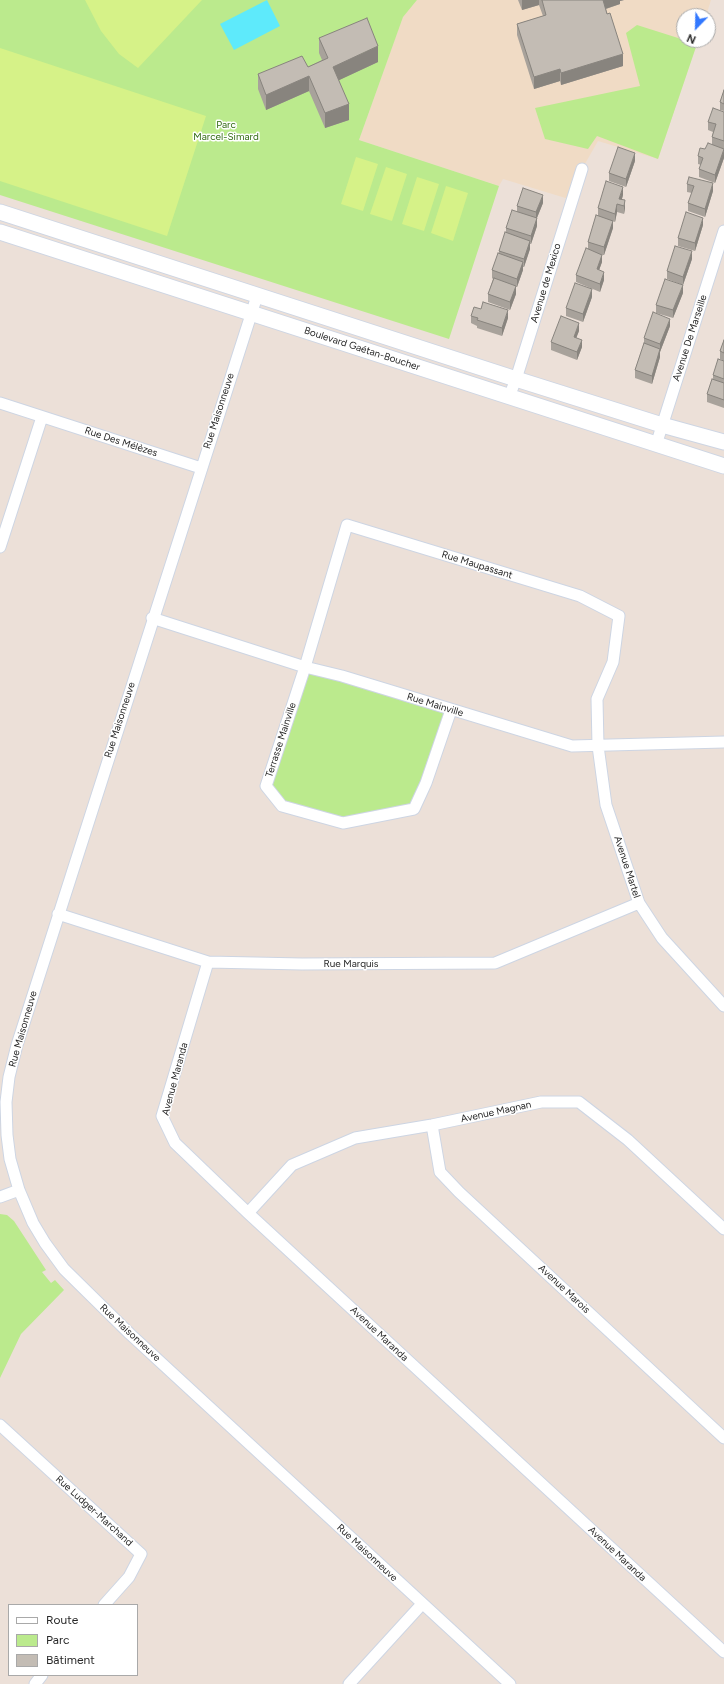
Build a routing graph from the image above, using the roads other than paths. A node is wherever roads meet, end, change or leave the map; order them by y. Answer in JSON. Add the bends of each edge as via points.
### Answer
{"nodes":[{"id":1,"x":582,"y":169,"type":"dead end"},
{"id":2,"x":0,"y":212,"type":"edge"},
{"id":3,"x":0,"y":232,"type":"edge"},
{"id":4,"x":723,"y":238,"type":"edge"},
{"id":5,"x":257,"y":296,"type":"junction"},
{"id":6,"x":250,"y":314,"type":"junction"},
{"id":7,"x":516,"y":379,"type":"junction"},
{"id":8,"x":509,"y":397,"type":"junction"},
{"id":9,"x":0,"y":403,"type":"edge"},
{"id":10,"x":42,"y":417,"type":"junction"},
{"id":11,"x":662,"y":425,"type":"junction"},
{"id":12,"x":724,"y":442,"type":"edge"},
{"id":13,"x":656,"y":445,"type":"junction"},
{"id":14,"x":724,"y":466,"type":"edge"},
{"id":15,"x":201,"y":468,"type":"junction"},
{"id":16,"x":0,"y":547,"type":"edge"},
{"id":17,"x":152,"y":618,"type":"junction"},
{"id":18,"x":305,"y":667,"type":"junction"},
{"id":19,"x":451,"y":710,"type":"junction"},
{"id":20,"x":724,"y":742,"type":"edge"},
{"id":21,"x":598,"y":746,"type":"junction"},
{"id":22,"x":639,"y":904,"type":"junction"},
{"id":23,"x":58,"y":914,"type":"junction"},
{"id":24,"x":208,"y":962,"type":"junction"},
{"id":25,"x":724,"y":1006,"type":"edge"},
{"id":26,"x":432,"y":1125,"type":"junction"},
{"id":27,"x":19,"y":1190,"type":"junction"},
{"id":28,"x":0,"y":1197,"type":"edge"},
{"id":29,"x":248,"y":1213,"type":"junction"},
{"id":30,"x":724,"y":1228,"type":"edge"},
{"id":31,"x":0,"y":1425,"type":"edge"},
{"id":32,"x":724,"y":1438,"type":"edge"},
{"id":33,"x":105,"y":1604,"type":"edge"},
{"id":34,"x":422,"y":1604,"type":"junction"},
{"id":35,"x":724,"y":1652,"type":"edge"},
{"id":36,"x":41,"y":1676,"type":"edge"},
{"id":37,"x":34,"y":1684,"type":"edge"},
{"id":38,"x":349,"y":1684,"type":"edge"},
{"id":39,"x":510,"y":1684,"type":"edge"}],
"edges":[{"from":1,"to":7,"type":"street","name":"Avenue de Mexico"},
{"from":2,"to":5,"type":"street","name":"Boulevard Gaétan-Boucher"},
{"from":3,"to":6,"type":"street","name":"Boulevard Gaétan-Boucher"},
{"from":4,"to":11,"type":"street","name":"Avenue De Marseille"},
{"from":5,"to":6,"type":"street","name":"Rue Maisonneuve"},
{"from":5,"to":7,"type":"street","name":"Boulevard Gaétan-Boucher"},
{"from":6,"to":8,"type":"street","name":"Boulevard Gaétan-Boucher"},
{"from":6,"to":15,"type":"street","name":"Rue Maisonneuve"},
{"from":7,"to":8,"type":"street","name":"Avenue de Mexico"},
{"from":7,"to":11,"type":"street","name":"Boulevard Gaétan-Boucher"},
{"from":8,"to":13,"type":"street","name":"Boulevard Gaétan-Boucher"},
{"from":9,"to":10,"type":"street","name":"Rue Des Mélèzes"},
{"from":10,"to":15,"type":"street","name":"Rue Des Mélèzes"},
{"from":10,"to":16,"type":"street"},
{"from":11,"to":12,"type":"street","name":"Boulevard Gaétan-Boucher"},
{"from":11,"to":13,"type":"street","name":"Avenue De Marseille"},
{"from":13,"to":14,"type":"street","name":"Boulevard Gaétan-Boucher"},
{"from":15,"to":17,"type":"street","name":"Rue Maisonneuve"},
{"from":17,"to":18,"type":"street","name":"Rue Mainville"},
{"from":17,"to":23,"type":"street","name":"Rue Maisonneuve"},
{"from":18,"to":19,"type":"street","name":"Rue Mainville"},
{"from":18,"to":19,"type":"street","name":"Terrasse Mainville","via":[[266,786],[282,806],[343,823],[414,809],[426,783]]},
{"from":18,"to":21,"type":"street","name":"Rue Maupassant","via":[[347,524],[580,596],[619,616],[613,662],[597,698]]},
{"from":19,"to":21,"type":"street","name":"Rue Mainville","via":[[572,746]]},
{"from":20,"to":21,"type":"street","name":"Rue Mainville"},
{"from":21,"to":22,"type":"street","name":"Avenue Martel","via":[[606,805]]},
{"from":22,"to":24,"type":"street","name":"Rue Marquis","via":[[495,963]]},
{"from":22,"to":25,"type":"street","name":"Avenue Martel","via":[[662,938]]},
{"from":23,"to":24,"type":"street","name":"Rue Marquis"},
{"from":23,"to":27,"type":"street","name":"Rue Maisonneuve","via":[[9,1077],[6,1102],[7,1134]]},
{"from":24,"to":29,"type":"street","name":"Avenue Maranda","via":[[162,1116],[175,1143]]},
{"from":26,"to":29,"type":"street","name":"Avenue Magnan","via":[[354,1138],[292,1165]]},
{"from":26,"to":30,"type":"street","name":"Avenue Magnan","via":[[541,1102],[579,1102],[628,1140]]},
{"from":26,"to":32,"type":"street","name":"Avenue Marois","via":[[440,1172],[444,1177]]},
{"from":27,"to":28,"type":"street"},
{"from":27,"to":34,"type":"street","name":"Rue Maisonneuve","via":[[41,1237],[75,1280]]},
{"from":29,"to":35,"type":"street","name":"Avenue Maranda"},
{"from":31,"to":33,"type":"street","name":"Rue Ludger-Marchand","via":[[141,1554],[128,1577]]},
{"from":34,"to":38,"type":"street"},
{"from":34,"to":39,"type":"street","name":"Rue Maisonneuve"},
{"from":36,"to":37,"type":"street"}]}
